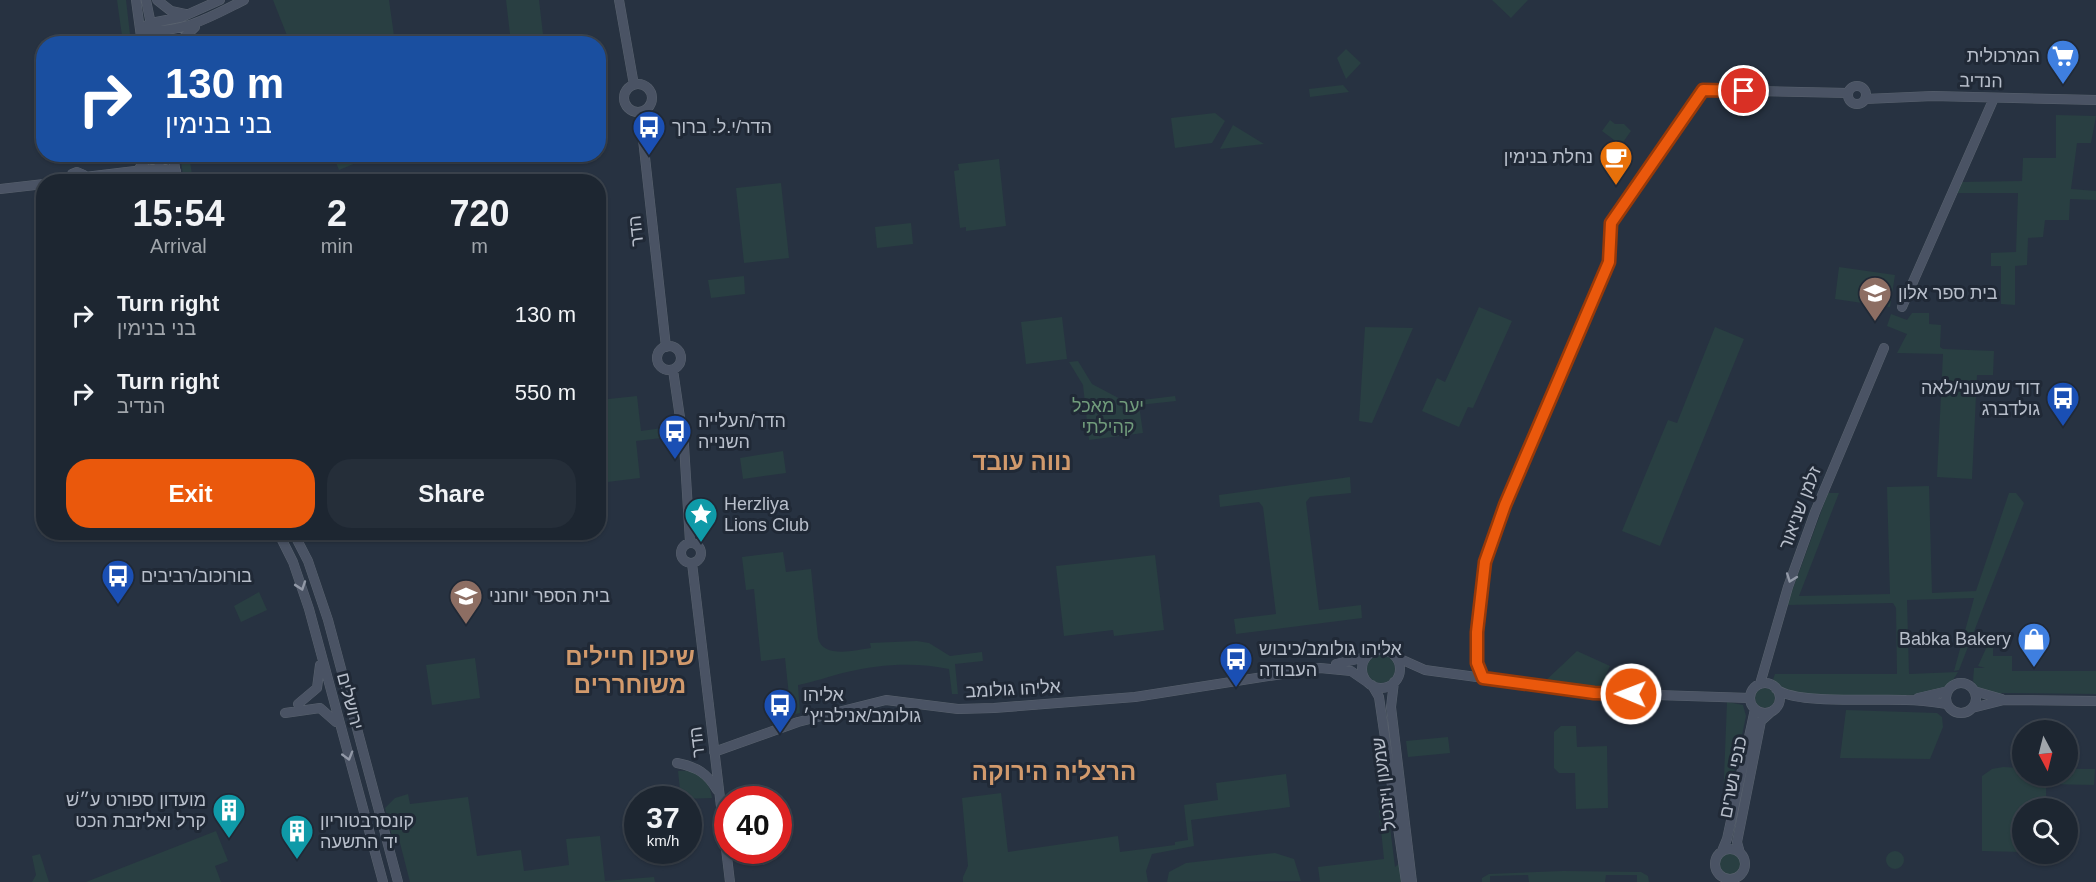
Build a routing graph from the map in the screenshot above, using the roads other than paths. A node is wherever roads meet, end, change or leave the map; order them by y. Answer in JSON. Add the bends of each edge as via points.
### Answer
{"nodes":[{"id":1,"x":136,"y":0,"type":"edge"},
{"id":2,"x":146,"y":0,"type":"edge"},
{"id":3,"x":157,"y":0,"type":"edge"},
{"id":4,"x":220,"y":0,"type":"edge"},
{"id":5,"x":244,"y":0,"type":"edge"},
{"id":6,"x":619,"y":0,"type":"edge"},
{"id":7,"x":196,"y":12,"type":"junction"},
{"id":8,"x":202,"y":21,"type":"junction"},
{"id":9,"x":152,"y":27,"type":"junction"},
{"id":10,"x":140,"y":29,"type":"junction"},
{"id":11,"x":141,"y":36,"type":"edge"},
{"id":12,"x":154,"y":36,"type":"edge"},
{"id":13,"x":186,"y":36,"type":"edge"},
{"id":14,"x":634,"y":85,"type":"junction"},
{"id":15,"x":1994,"y":98,"type":"junction"},
{"id":16,"x":2096,"y":100,"type":"edge"},
{"id":17,"x":640,"y":112,"type":"junction"},
{"id":18,"x":144,"y":162,"type":"edge"},
{"id":19,"x":174,"y":162,"type":"edge"},
{"id":20,"x":138,"y":170,"type":"junction"},
{"id":21,"x":176,"y":171,"type":"junction"},
{"id":22,"x":115,"y":174,"type":"edge"},
{"id":23,"x":153,"y":174,"type":"edge"},
{"id":24,"x":167,"y":174,"type":"edge"},
{"id":25,"x":176,"y":174,"type":"edge"},
{"id":26,"x":36,"y":185,"type":"edge"},
{"id":27,"x":0,"y":189,"type":"edge"},
{"id":28,"x":1902,"y":307,"type":"dead end"},
{"id":29,"x":666,"y":347,"type":"junction"},
{"id":30,"x":1884,"y":348,"type":"dead end"},
{"id":31,"x":673,"y":370,"type":"junction"},
{"id":32,"x":282,"y":540,"type":"edge"},
{"id":33,"x":297,"y":540,"type":"edge"},
{"id":34,"x":690,"y":542,"type":"junction"},
{"id":35,"x":692,"y":563,"type":"junction"},
{"id":36,"x":321,"y":654,"type":"junction"},
{"id":37,"x":1366,"y":657,"type":"junction"},
{"id":38,"x":1396,"y":657,"type":"junction"},
{"id":39,"x":1320,"y":668,"type":"junction"},
{"id":40,"x":1425,"y":670,"type":"junction"},
{"id":41,"x":1483,"y":678,"type":"junction"},
{"id":42,"x":1396,"y":680,"type":"junction"},
{"id":43,"x":1370,"y":683,"type":"junction"},
{"id":44,"x":1760,"y":684,"type":"junction"},
{"id":45,"x":1776,"y":689,"type":"junction"},
{"id":46,"x":1948,"y":691,"type":"junction"},
{"id":47,"x":1974,"y":691,"type":"junction"},
{"id":48,"x":1750,"y":698,"type":"junction"},
{"id":49,"x":1823,"y":698,"type":"junction"},
{"id":50,"x":1907,"y":700,"type":"junction"},
{"id":51,"x":2004,"y":700,"type":"junction"},
{"id":52,"x":2096,"y":701,"type":"edge"},
{"id":53,"x":298,"y":704,"type":"dead end"},
{"id":54,"x":1947,"y":704,"type":"junction"},
{"id":55,"x":1972,"y":708,"type":"junction"},
{"id":56,"x":1755,"y":709,"type":"junction"},
{"id":57,"x":1773,"y":710,"type":"junction"},
{"id":58,"x":285,"y":713,"type":"dead end"},
{"id":59,"x":341,"y":730,"type":"junction"},
{"id":60,"x":714,"y":752,"type":"junction"},
{"id":61,"x":677,"y":763,"type":"dead end"},
{"id":62,"x":715,"y":786,"type":"edge"},
{"id":63,"x":719,"y":786,"type":"edge"},
{"id":64,"x":1722,"y":851,"type":"junction"},
{"id":65,"x":1740,"y":853,"type":"junction"},
{"id":66,"x":728,"y":864,"type":"edge"},
{"id":67,"x":1717,"y":872,"type":"junction"},
{"id":68,"x":1737,"y":879,"type":"edge"},
{"id":69,"x":383,"y":882,"type":"edge"},
{"id":70,"x":398,"y":882,"type":"edge"},
{"id":71,"x":730,"y":882,"type":"edge"},
{"id":72,"x":1406,"y":882,"type":"edge"},
{"id":73,"x":1412,"y":882,"type":"edge"},
{"id":74,"x":1720,"y":882,"type":"edge"}],
"edges":[{"from":1,"to":10,"type":"street"},
{"from":2,"to":9,"type":"street"},
{"from":3,"to":7,"type":"street","via":[[177,14]]},
{"from":4,"to":7,"type":"street"},
{"from":5,"to":8,"type":"street"},
{"from":6,"to":14,"type":"street"},
{"from":7,"to":9,"type":"street"},
{"from":8,"to":9,"type":"street","via":[[190,26]]},
{"from":8,"to":13,"type":"street"},
{"from":9,"to":10,"type":"street"},
{"from":9,"to":12,"type":"street"},
{"from":10,"to":11,"type":"street"},
{"from":14,"to":17,"type":"street","via":[[626,92],[625,101],[632,110]]},
{"from":14,"to":17,"type":"street","via":[[644,85],[652,95],[650,106]]},
{"from":15,"to":16,"type":"street","name":"הנדיב"},
{"from":15,"to":28,"type":"street"},
{"from":15,"to":41,"type":"street","name":"הנדיב","via":[[1865,99],[1860,87],[1853,87],[1848,93],[1703,90],[1611,223],[1609,262],[1505,505],[1482,582],[1477,663]]},
{"from":17,"to":29,"type":"street","name":"הדר"},
{"from":18,"to":20,"type":"street"},
{"from":19,"to":21,"type":"street"},
{"from":20,"to":22,"type":"street"},
{"from":20,"to":23,"type":"street"},
{"from":21,"to":24,"type":"street"},
{"from":21,"to":25,"type":"street"},
{"from":26,"to":27,"type":"street"},
{"from":29,"to":31,"type":"street","via":[[676,348],[681,356],[680,364]]},
{"from":29,"to":31,"type":"street","via":[[657,361],[664,369]]},
{"from":30,"to":44,"type":"street","name":"זלמן שניאור","one_way":true,"via":[[1788,587]]},
{"from":31,"to":34,"type":"street","via":[[684,445]]},
{"from":32,"to":36,"type":"street","name":"ירושלים","one_way":true,"via":[[296,571]]},
{"from":33,"to":70,"type":"street","name":"ירושלים","via":[[328,620]]},
{"from":34,"to":35,"type":"street","via":[[681,556]]},
{"from":34,"to":35,"type":"street","via":[[699,545],[701,551],[700,558]]},
{"from":35,"to":60,"type":"street","name":"הדר"},
{"from":36,"to":53,"type":"street","via":[[317,688]]},
{"from":36,"to":59,"type":"street","name":"ירושלים"},
{"from":37,"to":38,"type":"street","via":[[1383,650]]},
{"from":37,"to":39,"type":"street","name":"אליהו גולומב"},
{"from":37,"to":43,"type":"street","via":[[1362,671]]},
{"from":38,"to":40,"type":"street"},
{"from":38,"to":42,"type":"street","via":[[1400,668]]},
{"from":39,"to":43,"type":"street","name":"אליהו גולומב","via":[[1351,671]]},
{"from":39,"to":60,"type":"street","name":"אליהו גולומב","via":[[1145,696],[1003,707],[958,709],[886,700],[798,722]]},
{"from":40,"to":41,"type":"street"},
{"from":40,"to":42,"type":"street","via":[[1407,673]]},
{"from":41,"to":48,"type":"street","via":[[1594,693]]},
{"from":42,"to":43,"type":"street","via":[[1384,687]]},
{"from":42,"to":73,"type":"street","name":"שמעון ויזנטל","via":[[1391,707]]},
{"from":43,"to":72,"type":"street","name":"שמעון ויזנטל","via":[[1378,697]]},
{"from":44,"to":45,"type":"street"},
{"from":44,"to":48,"type":"street"},
{"from":45,"to":49,"type":"street","via":[[1786,694]]},
{"from":45,"to":57,"type":"street","via":[[1780,700]]},
{"from":46,"to":47,"type":"street","via":[[1962,683]]},
{"from":46,"to":50,"type":"street"},
{"from":46,"to":54,"type":"street"},
{"from":47,"to":51,"type":"street"},
{"from":47,"to":55,"type":"street"},
{"from":48,"to":56,"type":"street"},
{"from":49,"to":50,"type":"street"},
{"from":49,"to":57,"type":"street","via":[[1787,703]]},
{"from":50,"to":54,"type":"street"},
{"from":51,"to":52,"type":"street"},
{"from":51,"to":55,"type":"street"},
{"from":54,"to":55,"type":"street","via":[[1959,713]]},
{"from":56,"to":57,"type":"street","via":[[1763,713]]},
{"from":56,"to":64,"type":"street","name":"כנפי נשרים"},
{"from":57,"to":65,"type":"street","name":"כנפי נשרים","via":[[1761,721],[1737,842]]},
{"from":58,"to":59,"type":"street","via":[[320,708],[335,719]]},
{"from":59,"to":69,"type":"street","name":"ירושלים","one_way":true},
{"from":60,"to":63,"type":"street","name":"הדר"},
{"from":61,"to":62,"type":"street","via":[[695,767]]},
{"from":64,"to":65,"type":"street","via":[[1733,849]]},
{"from":64,"to":67,"type":"street","via":[[1714,862]]},
{"from":65,"to":68,"type":"street","via":[[1745,863]]},
{"from":66,"to":71,"type":"street","name":"הדר"},
{"from":67,"to":68,"type":"street","via":[[1725,878]]},
{"from":67,"to":74,"type":"street"}]}
